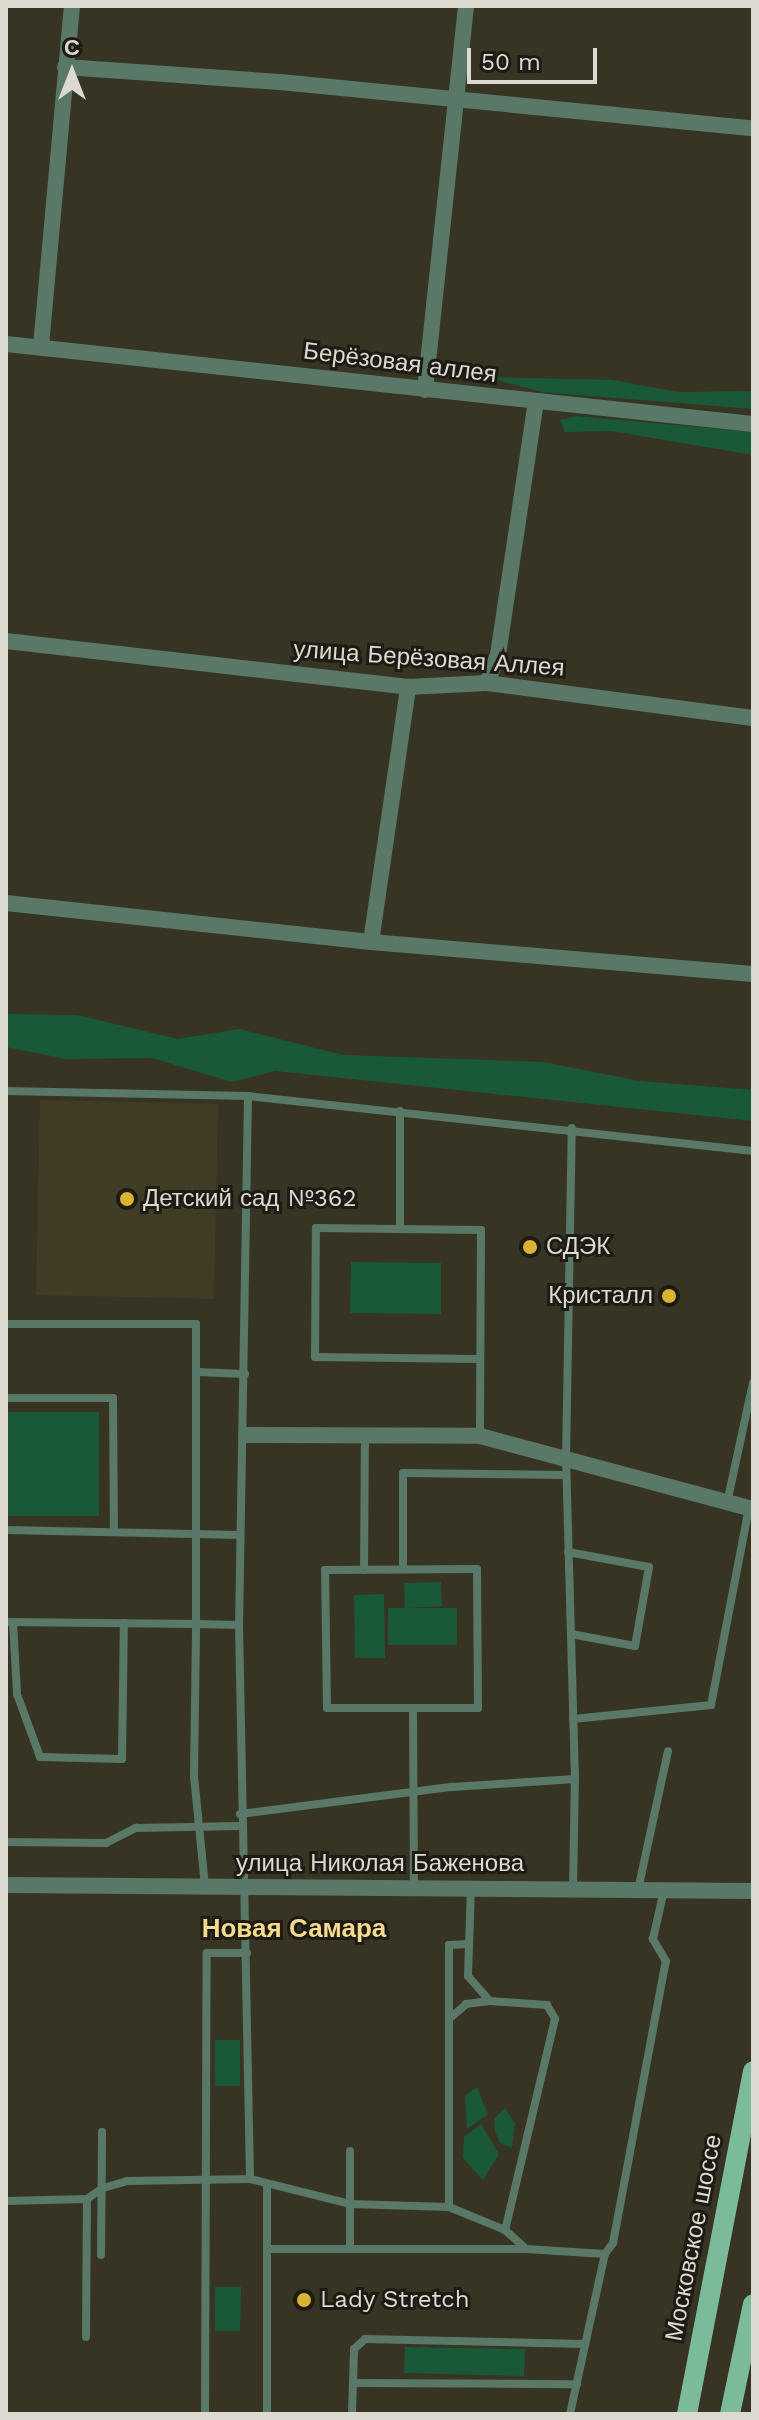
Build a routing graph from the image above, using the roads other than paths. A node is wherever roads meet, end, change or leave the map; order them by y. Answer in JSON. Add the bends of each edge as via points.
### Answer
{"nodes":[{"id":1,"x":72,"y":6,"type":"edge"},
{"id":2,"x":466,"y":6,"type":"edge"},
{"id":3,"x":65,"y":67,"type":"junction"},
{"id":4,"x":455,"y":101,"type":"junction"},
{"id":5,"x":753,"y":128,"type":"edge"},
{"id":6,"x":6,"y":344,"type":"edge"},
{"id":7,"x":41,"y":346,"type":"junction"},
{"id":8,"x":425,"y":390,"type":"junction"},
{"id":9,"x":536,"y":402,"type":"junction"},
{"id":10,"x":753,"y":424,"type":"edge"},
{"id":11,"x":6,"y":641,"type":"edge"},
{"id":12,"x":487,"y":683,"type":"junction"},
{"id":13,"x":408,"y":687,"type":"junction"},
{"id":14,"x":753,"y":718,"type":"edge"},
{"id":15,"x":6,"y":903,"type":"edge"},
{"id":16,"x":371,"y":942,"type":"junction"},
{"id":17,"x":753,"y":974,"type":"edge"},
{"id":18,"x":6,"y":1091,"type":"edge"},
{"id":19,"x":248,"y":1096,"type":"junction"},
{"id":20,"x":400,"y":1111,"type":"junction"},
{"id":21,"x":572,"y":1128,"type":"junction"},
{"id":22,"x":753,"y":1151,"type":"edge"},
{"id":23,"x":400,"y":1229,"type":"junction"},
{"id":24,"x":6,"y":1324,"type":"edge"},
{"id":25,"x":480,"y":1359,"type":"junction"},
{"id":26,"x":196,"y":1372,"type":"junction"},
{"id":27,"x":245,"y":1374,"type":"junction"},
{"id":28,"x":753,"y":1383,"type":"edge"},
{"id":29,"x":6,"y":1398,"type":"edge"},
{"id":30,"x":246,"y":1435,"type":"junction"},
{"id":31,"x":365,"y":1436,"type":"junction"},
{"id":32,"x":480,"y":1436,"type":"junction"},
{"id":33,"x":566,"y":1467,"type":"junction"},
{"id":34,"x":727,"y":1503,"type":"junction"},
{"id":35,"x":751,"y":1509,"type":"edge"},
{"id":36,"x":6,"y":1530,"type":"edge"},
{"id":37,"x":114,"y":1531,"type":"junction"},
{"id":38,"x":194,"y":1533,"type":"junction"},
{"id":39,"x":240,"y":1535,"type":"junction"},
{"id":40,"x":568,"y":1552,"type":"junction"},
{"id":41,"x":403,"y":1569,"type":"junction"},
{"id":42,"x":364,"y":1570,"type":"junction"},
{"id":43,"x":10,"y":1622,"type":"edge"},
{"id":44,"x":124,"y":1623,"type":"junction"},
{"id":45,"x":196,"y":1624,"type":"junction"},
{"id":46,"x":239,"y":1625,"type":"junction"},
{"id":47,"x":571,"y":1634,"type":"junction"},
{"id":48,"x":413,"y":1708,"type":"junction"},
{"id":49,"x":573,"y":1719,"type":"junction"},
{"id":50,"x":668,"y":1751,"type":"dead end"},
{"id":51,"x":575,"y":1779,"type":"junction"},
{"id":52,"x":414,"y":1792,"type":"junction"},
{"id":53,"x":240,"y":1814,"type":"junction"},
{"id":54,"x":202,"y":1824,"type":"junction"},
{"id":55,"x":240,"y":1826,"type":"junction"},
{"id":56,"x":6,"y":1842,"type":"edge"},
{"id":57,"x":6,"y":1885,"type":"edge"},
{"id":58,"x":205,"y":1886,"type":"junction"},
{"id":59,"x":246,"y":1886,"type":"junction"},
{"id":60,"x":414,"y":1888,"type":"junction"},
{"id":61,"x":471,"y":1888,"type":"junction"},
{"id":62,"x":573,"y":1889,"type":"junction"},
{"id":63,"x":638,"y":1890,"type":"junction"},
{"id":64,"x":664,"y":1890,"type":"junction"},
{"id":65,"x":753,"y":1891,"type":"edge"},
{"id":66,"x":469,"y":1944,"type":"junction"},
{"id":67,"x":247,"y":1953,"type":"junction"},
{"id":68,"x":490,"y":2001,"type":"junction"},
{"id":69,"x":449,"y":2019,"type":"junction"},
{"id":70,"x":753,"y":2071,"type":"edge"},
{"id":71,"x":102,"y":2132,"type":"dead end"},
{"id":72,"x":350,"y":2151,"type":"dead end"},
{"id":73,"x":250,"y":2179,"type":"junction"},
{"id":74,"x":205,"y":2180,"type":"junction"},
{"id":75,"x":267,"y":2184,"type":"junction"},
{"id":76,"x":103,"y":2188,"type":"junction"},
{"id":77,"x":87,"y":2199,"type":"junction"},
{"id":78,"x":6,"y":2201,"type":"edge"},
{"id":79,"x":350,"y":2204,"type":"junction"},
{"id":80,"x":449,"y":2207,"type":"junction"},
{"id":81,"x":505,"y":2230,"type":"junction"},
{"id":82,"x":267,"y":2249,"type":"junction"},
{"id":83,"x":350,"y":2249,"type":"junction"},
{"id":84,"x":526,"y":2249,"type":"junction"},
{"id":85,"x":605,"y":2254,"type":"junction"},
{"id":86,"x":101,"y":2255,"type":"dead end"},
{"id":87,"x":753,"y":2304,"type":"edge"},
{"id":88,"x":86,"y":2337,"type":"dead end"},
{"id":89,"x":585,"y":2344,"type":"junction"},
{"id":90,"x":353,"y":2383,"type":"junction"},
{"id":91,"x":577,"y":2384,"type":"junction"},
{"id":92,"x":205,"y":2414,"type":"edge"},
{"id":93,"x":267,"y":2414,"type":"edge"},
{"id":94,"x":352,"y":2414,"type":"edge"},
{"id":95,"x":570,"y":2414,"type":"edge"},
{"id":96,"x":687,"y":2414,"type":"edge"},
{"id":97,"x":730,"y":2414,"type":"edge"}],
"edges":[{"from":1,"to":3,"type":"street"},
{"from":2,"to":4,"type":"street"},
{"from":3,"to":4,"type":"street"},
{"from":3,"to":7,"type":"street"},
{"from":4,"to":5,"type":"street"},
{"from":4,"to":8,"type":"street"},
{"from":6,"to":7,"type":"street","name":"Берёзовая аллея"},
{"from":7,"to":8,"type":"street","name":"Берёзовая аллея"},
{"from":8,"to":9,"type":"street","name":"Берёзовая аллея"},
{"from":9,"to":10,"type":"street","name":"Берёзовая аллея"},
{"from":9,"to":12,"type":"street","via":[[498,655]]},
{"from":11,"to":13,"type":"street","name":"улица Берёзовая Аллея"},
{"from":12,"to":13,"type":"street","name":"улица Берёзовая Аллея"},
{"from":12,"to":14,"type":"street","name":"улица Берёзовая Аллея"},
{"from":13,"to":16,"type":"street"},
{"from":15,"to":16,"type":"street"},
{"from":16,"to":17,"type":"street"},
{"from":18,"to":19,"type":"lane"},
{"from":19,"to":20,"type":"lane"},
{"from":19,"to":27,"type":"lane"},
{"from":20,"to":21,"type":"lane"},
{"from":20,"to":23,"type":"lane"},
{"from":21,"to":22,"type":"lane"},
{"from":21,"to":33,"type":"lane"},
{"from":23,"to":25,"type":"lane","via":[[481,1230]]},
{"from":23,"to":25,"type":"lane","via":[[316,1228],[315,1357]]},
{"from":24,"to":26,"type":"lane","via":[[196,1324]]},
{"from":25,"to":32,"type":"lane"},
{"from":26,"to":27,"type":"lane"},
{"from":26,"to":38,"type":"lane"},
{"from":27,"to":30,"type":"lane"},
{"from":28,"to":34,"type":"lane"},
{"from":29,"to":37,"type":"lane","via":[[113,1398]]},
{"from":30,"to":31,"type":"street"},
{"from":30,"to":39,"type":"lane"},
{"from":31,"to":32,"type":"street"},
{"from":31,"to":42,"type":"lane"},
{"from":32,"to":33,"type":"street"},
{"from":33,"to":34,"type":"street"},
{"from":33,"to":40,"type":"lane"},
{"from":33,"to":41,"type":"lane","via":[[403,1473]]},
{"from":34,"to":35,"type":"street"},
{"from":35,"to":49,"type":"lane","via":[[711,1705]]},
{"from":36,"to":37,"type":"lane"},
{"from":37,"to":38,"type":"lane"},
{"from":38,"to":39,"type":"lane"},
{"from":38,"to":45,"type":"lane"},
{"from":39,"to":46,"type":"lane"},
{"from":40,"to":47,"type":"lane"},
{"from":40,"to":47,"type":"lane","via":[[649,1567],[635,1646]]},
{"from":41,"to":42,"type":"lane"},
{"from":41,"to":48,"type":"lane","via":[[477,1569],[478,1708]]},
{"from":42,"to":48,"type":"lane","via":[[325,1570],[327,1708]]},
{"from":43,"to":44,"type":"lane"},
{"from":43,"to":44,"type":"lane","via":[[17,1694],[40,1757],[122,1759]]},
{"from":44,"to":45,"type":"lane"},
{"from":45,"to":46,"type":"lane"},
{"from":45,"to":54,"type":"lane","via":[[194,1776]]},
{"from":46,"to":53,"type":"lane"},
{"from":47,"to":49,"type":"lane"},
{"from":48,"to":52,"type":"lane"},
{"from":49,"to":51,"type":"lane"},
{"from":50,"to":63,"type":"lane"},
{"from":51,"to":52,"type":"lane"},
{"from":51,"to":62,"type":"lane"},
{"from":52,"to":53,"type":"lane"},
{"from":52,"to":60,"type":"lane"},
{"from":53,"to":55,"type":"lane"},
{"from":54,"to":55,"type":"lane"},
{"from":54,"to":56,"type":"lane","via":[[136,1828],[106,1843]]},
{"from":54,"to":58,"type":"lane"},
{"from":55,"to":59,"type":"lane"},
{"from":57,"to":58,"type":"street","name":"улица Николая Баженова"},
{"from":58,"to":59,"type":"street","name":"улица Николая Баженова"},
{"from":59,"to":60,"type":"street","name":"улица Николая Баженова"},
{"from":59,"to":67,"type":"lane"},
{"from":60,"to":61,"type":"street","name":"улица Николая Баженова"},
{"from":61,"to":62,"type":"street","name":"улица Николая Баженова"},
{"from":61,"to":66,"type":"lane"},
{"from":62,"to":63,"type":"street","name":"улица Николая Баженова"},
{"from":63,"to":64,"type":"street","name":"улица Николая Баженова"},
{"from":64,"to":65,"type":"street","name":"улица Николая Баженова"},
{"from":64,"to":85,"type":"lane","via":[[653,1939],[666,1961],[613,2243]]},
{"from":66,"to":68,"type":"lane","via":[[468,1976]]},
{"from":66,"to":69,"type":"lane","via":[[449,1945]]},
{"from":67,"to":73,"type":"lane"},
{"from":67,"to":74,"type":"lane","via":[[207,1953]]},
{"from":68,"to":69,"type":"lane","via":[[466,2004]]},
{"from":68,"to":81,"type":"lane","via":[[547,2005],[555,2019]]},
{"from":69,"to":80,"type":"lane"},
{"from":70,"to":96,"type":"main road","name":"Московское шоссе"},
{"from":71,"to":76,"type":"lane"},
{"from":72,"to":79,"type":"lane"},
{"from":73,"to":74,"type":"lane"},
{"from":73,"to":75,"type":"lane"},
{"from":74,"to":76,"type":"lane","via":[[127,2181]]},
{"from":74,"to":92,"type":"lane"},
{"from":75,"to":79,"type":"lane"},
{"from":75,"to":82,"type":"lane"},
{"from":76,"to":77,"type":"lane"},
{"from":76,"to":86,"type":"lane"},
{"from":77,"to":78,"type":"lane"},
{"from":77,"to":88,"type":"lane"},
{"from":79,"to":80,"type":"lane"},
{"from":79,"to":83,"type":"lane"},
{"from":80,"to":81,"type":"lane"},
{"from":81,"to":84,"type":"lane"},
{"from":82,"to":83,"type":"lane"},
{"from":82,"to":93,"type":"lane"},
{"from":83,"to":84,"type":"lane"},
{"from":84,"to":85,"type":"lane"},
{"from":85,"to":89,"type":"lane"},
{"from":87,"to":97,"type":"main road"},
{"from":89,"to":90,"type":"lane","via":[[365,2339],[354,2349]]},
{"from":89,"to":91,"type":"lane"},
{"from":90,"to":91,"type":"lane"},
{"from":90,"to":94,"type":"lane"},
{"from":91,"to":95,"type":"lane"}]}
